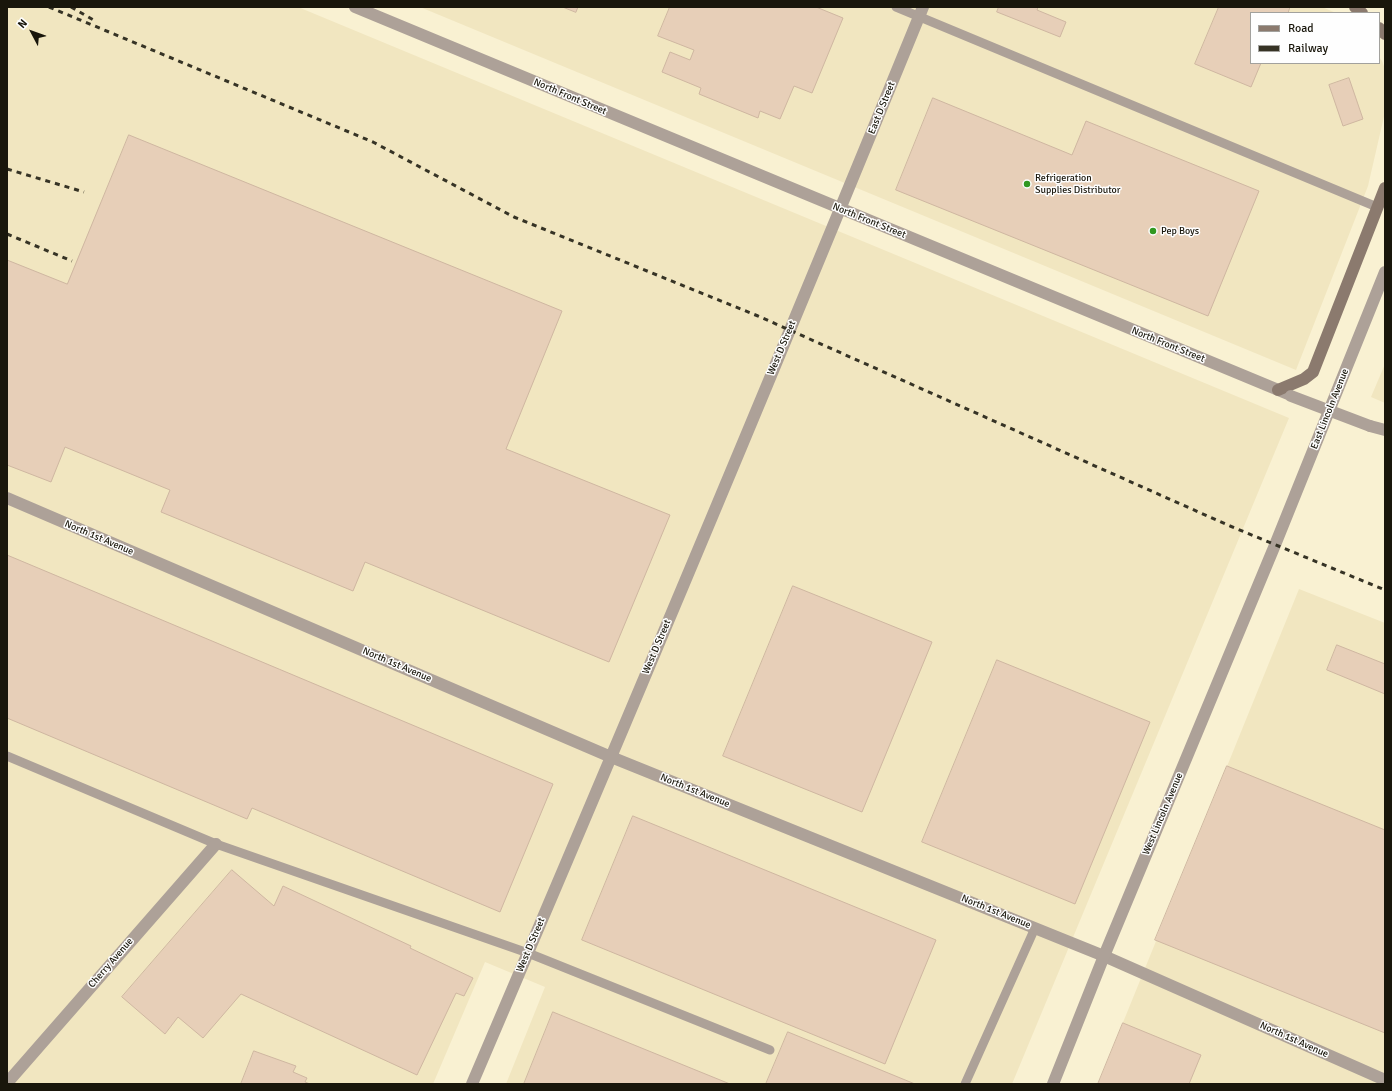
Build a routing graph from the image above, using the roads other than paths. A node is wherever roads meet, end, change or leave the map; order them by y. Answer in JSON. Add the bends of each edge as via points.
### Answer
{"nodes":[{"id":1,"x":355,"y":7,"type":"edge"},
{"id":2,"x":896,"y":7,"type":"edge"},
{"id":3,"x":921,"y":12,"type":"edge"},
{"id":4,"x":1385,"y":188,"type":"edge"},
{"id":5,"x":1377,"y":207,"type":"junction"},
{"id":6,"x":840,"y":209,"type":"junction"},
{"id":7,"x":1385,"y":272,"type":"edge"},
{"id":8,"x":1278,"y":390,"type":"junction"},
{"id":9,"x":1385,"y":430,"type":"edge"},
{"id":10,"x":7,"y":498,"type":"edge"},
{"id":11,"x":1275,"y":545,"type":"joint"},
{"id":12,"x":7,"y":756,"type":"edge"},
{"id":13,"x":611,"y":757,"type":"junction"},
{"id":14,"x":216,"y":844,"type":"junction"},
{"id":15,"x":1035,"y":928,"type":"junction"},
{"id":16,"x":528,"y":953,"type":"junction"},
{"id":17,"x":1104,"y":956,"type":"junction"},
{"id":18,"x":770,"y":1050,"type":"dead end"},
{"id":19,"x":1385,"y":1080,"type":"edge"},
{"id":20,"x":7,"y":1083,"type":"edge"},
{"id":21,"x":472,"y":1084,"type":"edge"},
{"id":22,"x":965,"y":1084,"type":"edge"},
{"id":23,"x":1053,"y":1084,"type":"edge"}],
"edges":[{"from":1,"to":6,"type":"street","name":"North Front Street"},
{"from":2,"to":3,"type":"lane"},
{"from":3,"to":5,"type":"lane"},
{"from":3,"to":6,"type":"street","name":"East D Street"},
{"from":4,"to":5,"type":"main road"},
{"from":5,"to":8,"type":"main road","via":[[1313,372],[1304,379]]},
{"from":6,"to":8,"type":"street","name":"North Front Street"},
{"from":6,"to":13,"type":"street","name":"West D Street"},
{"from":7,"to":11,"type":"street","name":"East Lincoln Avenue"},
{"from":8,"to":9,"type":"street","name":"North Front Street","bridge":true},
{"from":10,"to":13,"type":"street","name":"North 1st Avenue"},
{"from":11,"to":17,"type":"street","name":"West Lincoln Avenue"},
{"from":12,"to":14,"type":"lane"},
{"from":13,"to":15,"type":"street","name":"North 1st Avenue"},
{"from":13,"to":16,"type":"street","name":"West D Street"},
{"from":14,"to":16,"type":"lane"},
{"from":14,"to":20,"type":"street","name":"Cherry Avenue"},
{"from":15,"to":17,"type":"street","name":"North 1st Avenue"},
{"from":15,"to":22,"type":"lane"},
{"from":16,"to":18,"type":"lane"},
{"from":16,"to":21,"type":"street","name":"West D Street"},
{"from":17,"to":19,"type":"street","name":"North 1st Avenue"},
{"from":17,"to":23,"type":"street","name":"West Lincoln Avenue"}]}
